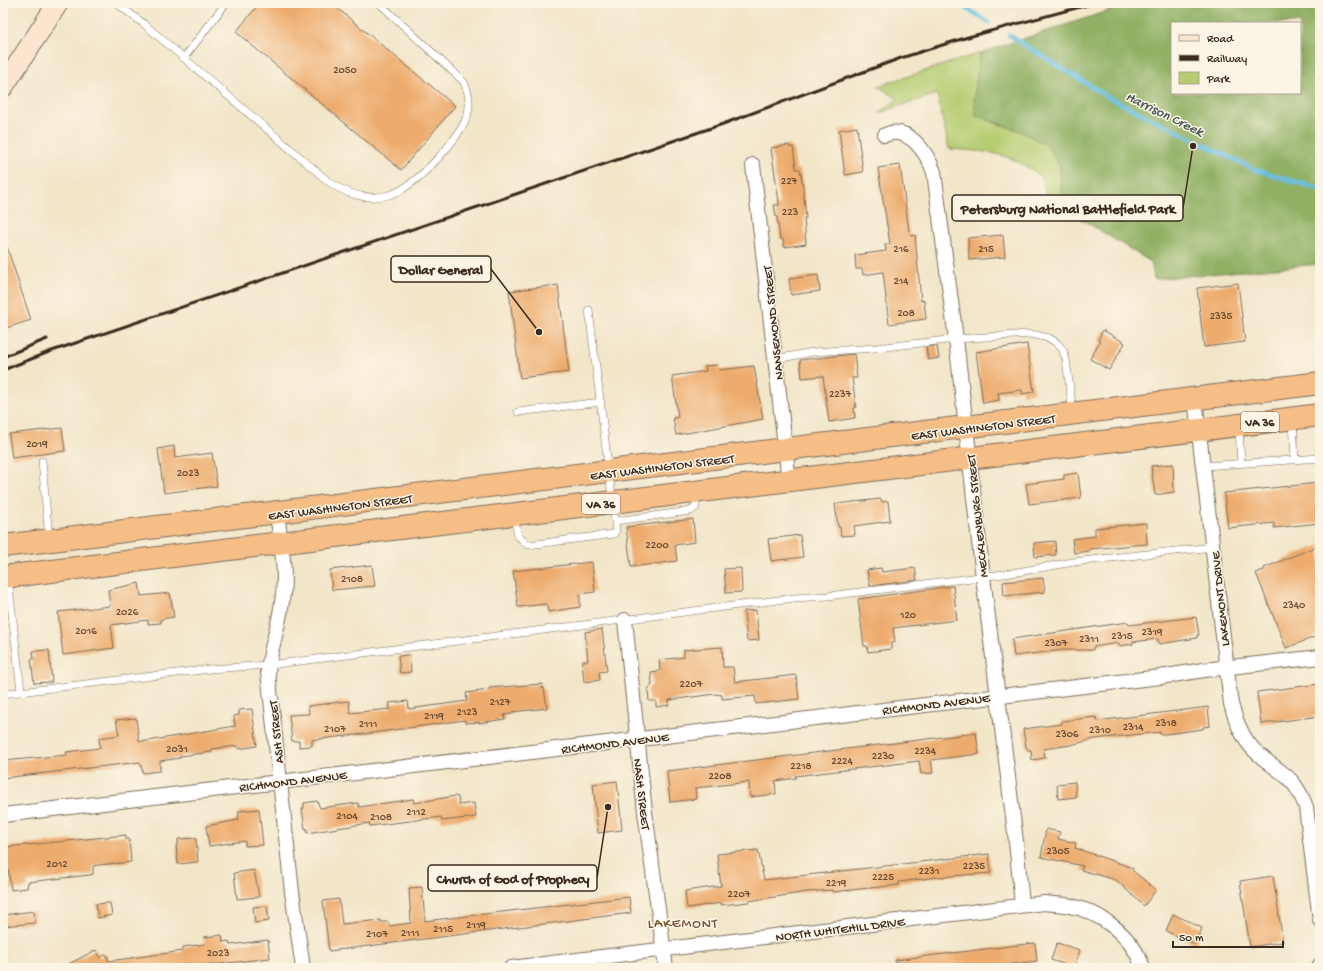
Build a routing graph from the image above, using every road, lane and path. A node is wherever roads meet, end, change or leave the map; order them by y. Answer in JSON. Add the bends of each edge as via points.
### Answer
{"nodes":[{"id":1,"x":58,"y":3,"type":"edge"},
{"id":2,"x":116,"y":3,"type":"edge"},
{"id":3,"x":226,"y":3,"type":"edge"},
{"id":4,"x":379,"y":3,"type":"edge"},
{"id":5,"x":184,"y":58,"type":"junction"},
{"id":6,"x":3,"y":87,"type":"edge"},
{"id":7,"x":885,"y":135,"type":"dead end"},
{"id":8,"x":753,"y":165,"type":"dead end"},
{"id":9,"x":589,"y":310,"type":"dead end"},
{"id":10,"x":956,"y":339,"type":"junction"},
{"id":11,"x":776,"y":359,"type":"junction"},
{"id":12,"x":1320,"y":384,"type":"edge"},
{"id":13,"x":1195,"y":399,"type":"junction"},
{"id":14,"x":601,"y":402,"type":"junction"},
{"id":15,"x":518,"y":412,"type":"dead end"},
{"id":16,"x":1073,"y":415,"type":"junction"},
{"id":17,"x":1320,"y":415,"type":"edge"},
{"id":18,"x":1292,"y":418,"type":"junction"},
{"id":19,"x":1239,"y":425,"type":"junction"},
{"id":20,"x":966,"y":428,"type":"junction"},
{"id":21,"x":1199,"y":430,"type":"junction"},
{"id":22,"x":786,"y":450,"type":"junction"},
{"id":23,"x":1320,"y":458,"type":"edge"},
{"id":24,"x":969,"y":459,"type":"junction"},
{"id":25,"x":1295,"y":460,"type":"junction"},
{"id":26,"x":42,"y":461,"type":"dead end"},
{"id":27,"x":1241,"y":464,"type":"junction"},
{"id":28,"x":1204,"y":466,"type":"junction"},
{"id":29,"x":608,"y":472,"type":"junction"},
{"id":30,"x":789,"y":481,"type":"junction"},
{"id":31,"x":613,"y":512,"type":"junction"},
{"id":32,"x":277,"y":514,"type":"junction"},
{"id":33,"x":513,"y":515,"type":"junction"},
{"id":34,"x":49,"y":541,"type":"junction"},
{"id":35,"x":281,"y":544,"type":"junction"},
{"id":36,"x":3,"y":546,"type":"edge"},
{"id":37,"x":1213,"y":547,"type":"junction"},
{"id":38,"x":6,"y":577,"type":"edge"},
{"id":39,"x":983,"y":577,"type":"junction"},
{"id":40,"x":624,"y":620,"type":"junction"},
{"id":41,"x":1320,"y":658,"type":"edge"},
{"id":42,"x":269,"y":665,"type":"junction"},
{"id":43,"x":1226,"y":669,"type":"junction"},
{"id":44,"x":22,"y":691,"type":"junction"},
{"id":45,"x":3,"y":694,"type":"edge"},
{"id":46,"x":997,"y":696,"type":"junction"},
{"id":47,"x":636,"y":740,"type":"junction"},
{"id":48,"x":280,"y":782,"type":"junction"},
{"id":49,"x":3,"y":815,"type":"edge"},
{"id":50,"x":1022,"y":905,"type":"junction"},
{"id":51,"x":1320,"y":920,"type":"edge"},
{"id":52,"x":664,"y":949,"type":"junction"},
{"id":53,"x":1320,"y":965,"type":"edge"},
{"id":54,"x":303,"y":968,"type":"edge"},
{"id":55,"x":511,"y":968,"type":"edge"},
{"id":56,"x":666,"y":968,"type":"edge"},
{"id":57,"x":1143,"y":968,"type":"edge"},
{"id":58,"x":1319,"y":968,"type":"edge"}],
"edges":[{"from":1,"to":6,"type":"main road"},
{"from":2,"to":5,"type":"lane"},
{"from":3,"to":5,"type":"lane"},
{"from":4,"to":5,"type":"lane","via":[[464,82],[470,102],[460,132],[445,150],[414,182],[390,195],[373,198],[355,196],[329,182]]},
{"from":7,"to":10,"type":"street","name":"MECKLENBURG STREET","via":[[899,132],[912,140],[922,149],[934,172]]},
{"from":8,"to":11,"type":"street","name":"NANSEMOND STREET"},
{"from":9,"to":14,"type":"lane"},
{"from":10,"to":11,"type":"lane","via":[[813,352]]},
{"from":10,"to":16,"type":"lane","via":[[1031,334],[1049,338],[1057,343],[1063,350],[1066,360]]},
{"from":10,"to":20,"type":"street","name":"MECKLENBURG STREET"},
{"from":11,"to":22,"type":"street","name":"NANSEMOND STREET"},
{"from":12,"to":13,"type":"highway","name":"EAST WASHINGTON STREET","number":"VA 36"},
{"from":13,"to":16,"type":"highway","name":"EAST WASHINGTON STREET","number":"VA 36"},
{"from":13,"to":21,"type":"street","name":"LAKEMONT DRIVE"},
{"from":14,"to":15,"type":"lane"},
{"from":14,"to":29,"type":"lane"},
{"from":16,"to":20,"type":"highway","name":"EAST WASHINGTON STREET","number":"VA 36"},
{"from":17,"to":18,"type":"highway","number":"VA 36"},
{"from":18,"to":19,"type":"highway","number":"VA 36"},
{"from":18,"to":25,"type":"lane"},
{"from":19,"to":21,"type":"highway","number":"VA 36"},
{"from":19,"to":27,"type":"lane"},
{"from":20,"to":22,"type":"highway","name":"EAST WASHINGTON STREET","number":"VA 36"},
{"from":20,"to":24,"type":"street","name":"MECKLENBURG STREET"},
{"from":21,"to":24,"type":"highway","number":"VA 36"},
{"from":21,"to":28,"type":"street","name":"LAKEMONT DRIVE"},
{"from":22,"to":29,"type":"highway","name":"EAST WASHINGTON STREET","number":"VA 36"},
{"from":22,"to":30,"type":"street","name":"NANSEMOND STREET"},
{"from":23,"to":25,"type":"lane"},
{"from":24,"to":30,"type":"highway","number":"VA 36"},
{"from":24,"to":39,"type":"street","name":"MECKLENBURG STREET"},
{"from":25,"to":27,"type":"lane"},
{"from":26,"to":34,"type":"lane"},
{"from":27,"to":28,"type":"lane"},
{"from":28,"to":37,"type":"street","name":"LAKEMONT DRIVE"},
{"from":29,"to":31,"type":"lane"},
{"from":29,"to":32,"type":"highway","name":"EAST WASHINGTON STREET","number":"VA 36"},
{"from":30,"to":31,"type":"highway","number":"VA 36","via":[[696,492]]},
{"from":31,"to":33,"type":"highway","number":"VA 36"},
{"from":31,"to":33,"type":"lane","via":[[616,530],[614,534],[528,544],[518,536]]},
{"from":32,"to":34,"type":"highway","name":"EAST WASHINGTON STREET","number":"VA 36"},
{"from":32,"to":35,"type":"street","name":"ASH STREET"},
{"from":33,"to":35,"type":"highway","number":"VA 36"},
{"from":34,"to":36,"type":"highway","name":"EAST WASHINGTON STREET","number":"VA 36"},
{"from":35,"to":38,"type":"highway","number":"VA 36"},
{"from":35,"to":42,"type":"street","name":"ASH STREET","via":[[282,602]]},
{"from":37,"to":39,"type":"lane","via":[[1072,562]]},
{"from":37,"to":43,"type":"street","name":"LAKEMONT DRIVE"},
{"from":38,"to":44,"type":"lane"},
{"from":39,"to":40,"type":"lane"},
{"from":39,"to":46,"type":"street","name":"MECKLENBURG STREET"},
{"from":40,"to":42,"type":"lane"},
{"from":40,"to":47,"type":"street","name":"NASH STREET"},
{"from":41,"to":43,"type":"street","name":"RICHMOND AVENUE"},
{"from":42,"to":44,"type":"lane","via":[[210,669]]},
{"from":42,"to":48,"type":"street","name":"ASH STREET"},
{"from":43,"to":46,"type":"street","name":"RICHMOND AVENUE"},
{"from":43,"to":51,"type":"street","name":"LAKEMONT DRIVE","via":[[1236,721],[1245,737],[1268,762],[1289,777],[1301,793],[1306,807]]},
{"from":44,"to":45,"type":"lane"},
{"from":46,"to":47,"type":"street","name":"RICHMOND AVENUE"},
{"from":46,"to":50,"type":"street","name":"MECKLENBURG STREET"},
{"from":47,"to":48,"type":"street","name":"RICHMOND AVENUE"},
{"from":47,"to":52,"type":"street","name":"NASH STREET"},
{"from":48,"to":49,"type":"street","name":"RICHMOND AVENUE"},
{"from":48,"to":54,"type":"street","name":"ASH STREET"},
{"from":50,"to":52,"type":"street","name":"NORTH WHITEHILL DRIVE"},
{"from":50,"to":57,"type":"street","name":"NORTH WHITEHILL DRIVE","via":[[1066,905],[1100,918],[1130,943]]},
{"from":52,"to":55,"type":"street","name":"NORTH WHITEHILL DRIVE"},
{"from":52,"to":56,"type":"street","name":"NASH STREET"},
{"from":53,"to":58,"type":"street"}]}
